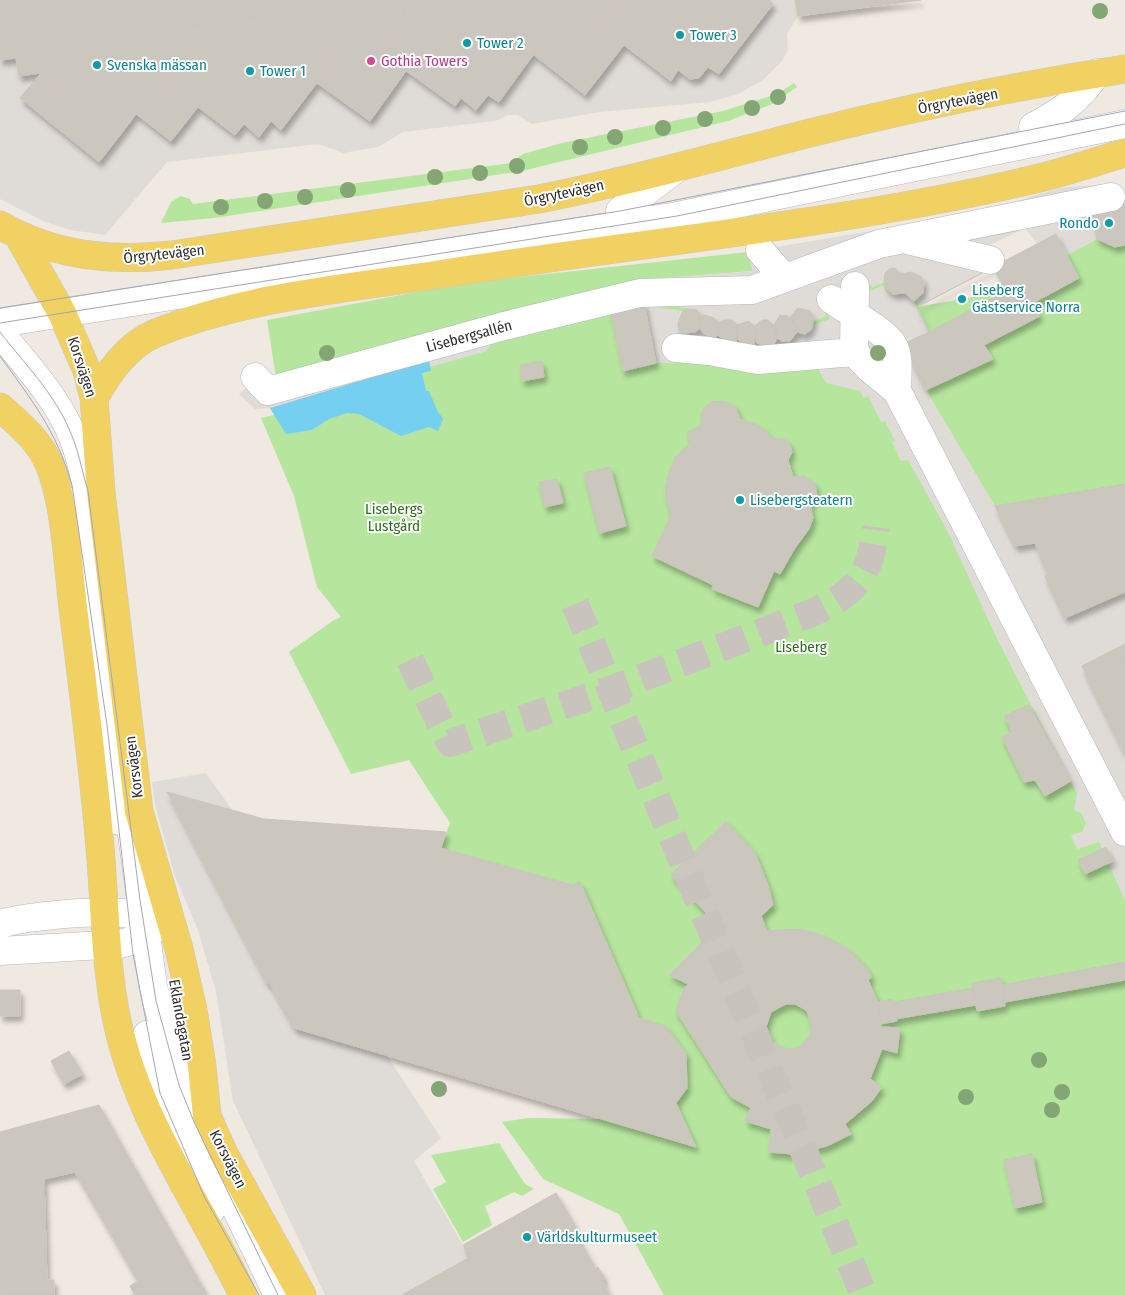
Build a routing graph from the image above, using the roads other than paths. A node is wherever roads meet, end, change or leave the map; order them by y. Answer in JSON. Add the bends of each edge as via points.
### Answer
{"nodes":[{"id":1,"x":1125,"y":69,"type":"edge"},
{"id":2,"x":1097,"y":73,"type":"junction"},
{"id":3,"x":1125,"y":111,"type":"edge"},
{"id":4,"x":1125,"y":124,"type":"edge"},
{"id":5,"x":1032,"y":127,"type":"junction"},
{"id":6,"x":1125,"y":153,"type":"edge"},
{"id":7,"x":677,"y":168,"type":"junction"},
{"id":8,"x":1112,"y":197,"type":"dead end"},
{"id":9,"x":620,"y":210,"type":"junction"},
{"id":10,"x":10,"y":231,"type":"edge"},
{"id":11,"x":902,"y":233,"type":"junction"},
{"id":12,"x":534,"y":240,"type":"junction"},
{"id":13,"x":604,"y":248,"type":"junction"},
{"id":14,"x":760,"y":250,"type":"dead end"},
{"id":15,"x":990,"y":260,"type":"dead end"},
{"id":16,"x":826,"y":263,"type":"junction"},
{"id":17,"x":784,"y":278,"type":"junction"},
{"id":18,"x":58,"y":306,"type":"junction"},
{"id":19,"x":0,"y":308,"type":"edge"},
{"id":20,"x":855,"y":317,"type":"junction"},
{"id":21,"x":0,"y":323,"type":"edge"},
{"id":22,"x":0,"y":332,"type":"edge"},
{"id":23,"x":676,"y":348,"type":"dead end"},
{"id":24,"x":854,"y":352,"type":"junction"},
{"id":25,"x":6,"y":357,"type":"edge"},
{"id":26,"x":255,"y":378,"type":"dead end"},
{"id":27,"x":897,"y":391,"type":"junction"},
{"id":28,"x":94,"y":398,"type":"junction"},
{"id":29,"x":0,"y":407,"type":"edge"},
{"id":30,"x":80,"y":496,"type":"junction"},
{"id":31,"x":110,"y":724,"type":"junction"},
{"id":32,"x":1125,"y":832,"type":"edge"},
{"id":33,"x":160,"y":890,"type":"junction"},
{"id":34,"x":0,"y":924,"type":"edge"},
{"id":35,"x":130,"y":928,"type":"junction"},
{"id":36,"x":0,"y":952,"type":"edge"},
{"id":37,"x":206,"y":1116,"type":"junction"},
{"id":38,"x":238,"y":1284,"type":"edge"},
{"id":39,"x":292,"y":1292,"type":"edge"},
{"id":40,"x":259,"y":1295,"type":"edge"}],
"edges":[{"from":1,"to":2,"type":"main road","name":"Örgrytevägen"},
{"from":2,"to":5,"type":"street","via":[[1065,109]]},
{"from":2,"to":7,"type":"main road","name":"Örgrytevägen","via":[[813,132]]},
{"from":3,"to":5,"type":"street"},
{"from":4,"to":12,"type":"street","via":[[763,199]]},
{"from":5,"to":9,"type":"street"},
{"from":6,"to":13,"type":"main road","via":[[1034,180],[896,208],[783,227]]},
{"from":7,"to":9,"type":"street"},
{"from":7,"to":10,"type":"main road","name":"Örgrytevägen","via":[[539,199],[148,258],[90,256],[64,251]]},
{"from":8,"to":11,"type":"street"},
{"from":9,"to":18,"type":"street"},
{"from":10,"to":18,"type":"main road","name":"Korsvägen"},
{"from":11,"to":15,"type":"street"},
{"from":11,"to":16,"type":"street"},
{"from":12,"to":13,"type":"street"},
{"from":12,"to":18,"type":"street"},
{"from":13,"to":28,"type":"main road","via":[[246,306],[154,334],[136,344],[109,372]]},
{"from":14,"to":17,"type":"street"},
{"from":16,"to":17,"type":"street"},
{"from":16,"to":20,"type":"street","via":[[830,297]]},
{"from":16,"to":20,"type":"street","via":[[855,284]]},
{"from":17,"to":26,"type":"street","name":"Lisebergsallén","via":[[752,290],[681,297],[640,293],[268,391]]},
{"from":18,"to":19,"type":"street"},
{"from":18,"to":21,"type":"street"},
{"from":18,"to":28,"type":"main road","name":"Korsvägen","via":[[87,371]]},
{"from":20,"to":24,"type":"street"},
{"from":20,"to":27,"type":"street","via":[[885,335],[894,345]]},
{"from":22,"to":25,"type":"street"},
{"from":23,"to":24,"type":"street","via":[[758,360]]},
{"from":24,"to":27,"type":"street"},
{"from":25,"to":30,"type":"street","via":[[47,421]]},
{"from":27,"to":32,"type":"street","via":[[979,572]]},
{"from":28,"to":30,"type":"main road","name":"Korsvägen"},
{"from":29,"to":30,"type":"main road","name":"Korsvägen","via":[[37,442],[50,465]]},
{"from":30,"to":31,"type":"main road","name":"Korsvägen"},
{"from":30,"to":31,"type":"main road","name":"Korsvägen","via":[[64,534]]},
{"from":31,"to":33,"type":"main road","name":"Korsvägen","via":[[139,811]]},
{"from":31,"to":35,"type":"street"},
{"from":31,"to":35,"type":"main road","name":"Korsvägen","via":[[100,851]]},
{"from":33,"to":35,"type":"street","via":[[159,920]]},
{"from":33,"to":37,"type":"main road","name":"Korsvägen","via":[[179,949],[193,1010]]},
{"from":34,"to":35,"type":"street","via":[[56,915]]},
{"from":35,"to":36,"type":"street"},
{"from":35,"to":37,"type":"street","name":"Eklandagatan","via":[[167,943],[191,1076]]},
{"from":35,"to":38,"type":"main road","name":"Korsvägen","via":[[117,1022],[127,1061],[142,1105]]},
{"from":35,"to":39,"type":"street","via":[[194,1122]]},
{"from":35,"to":40,"type":"street","via":[[160,1093],[204,1196]]},
{"from":37,"to":39,"type":"main road","name":"Korsvägen"}]}
